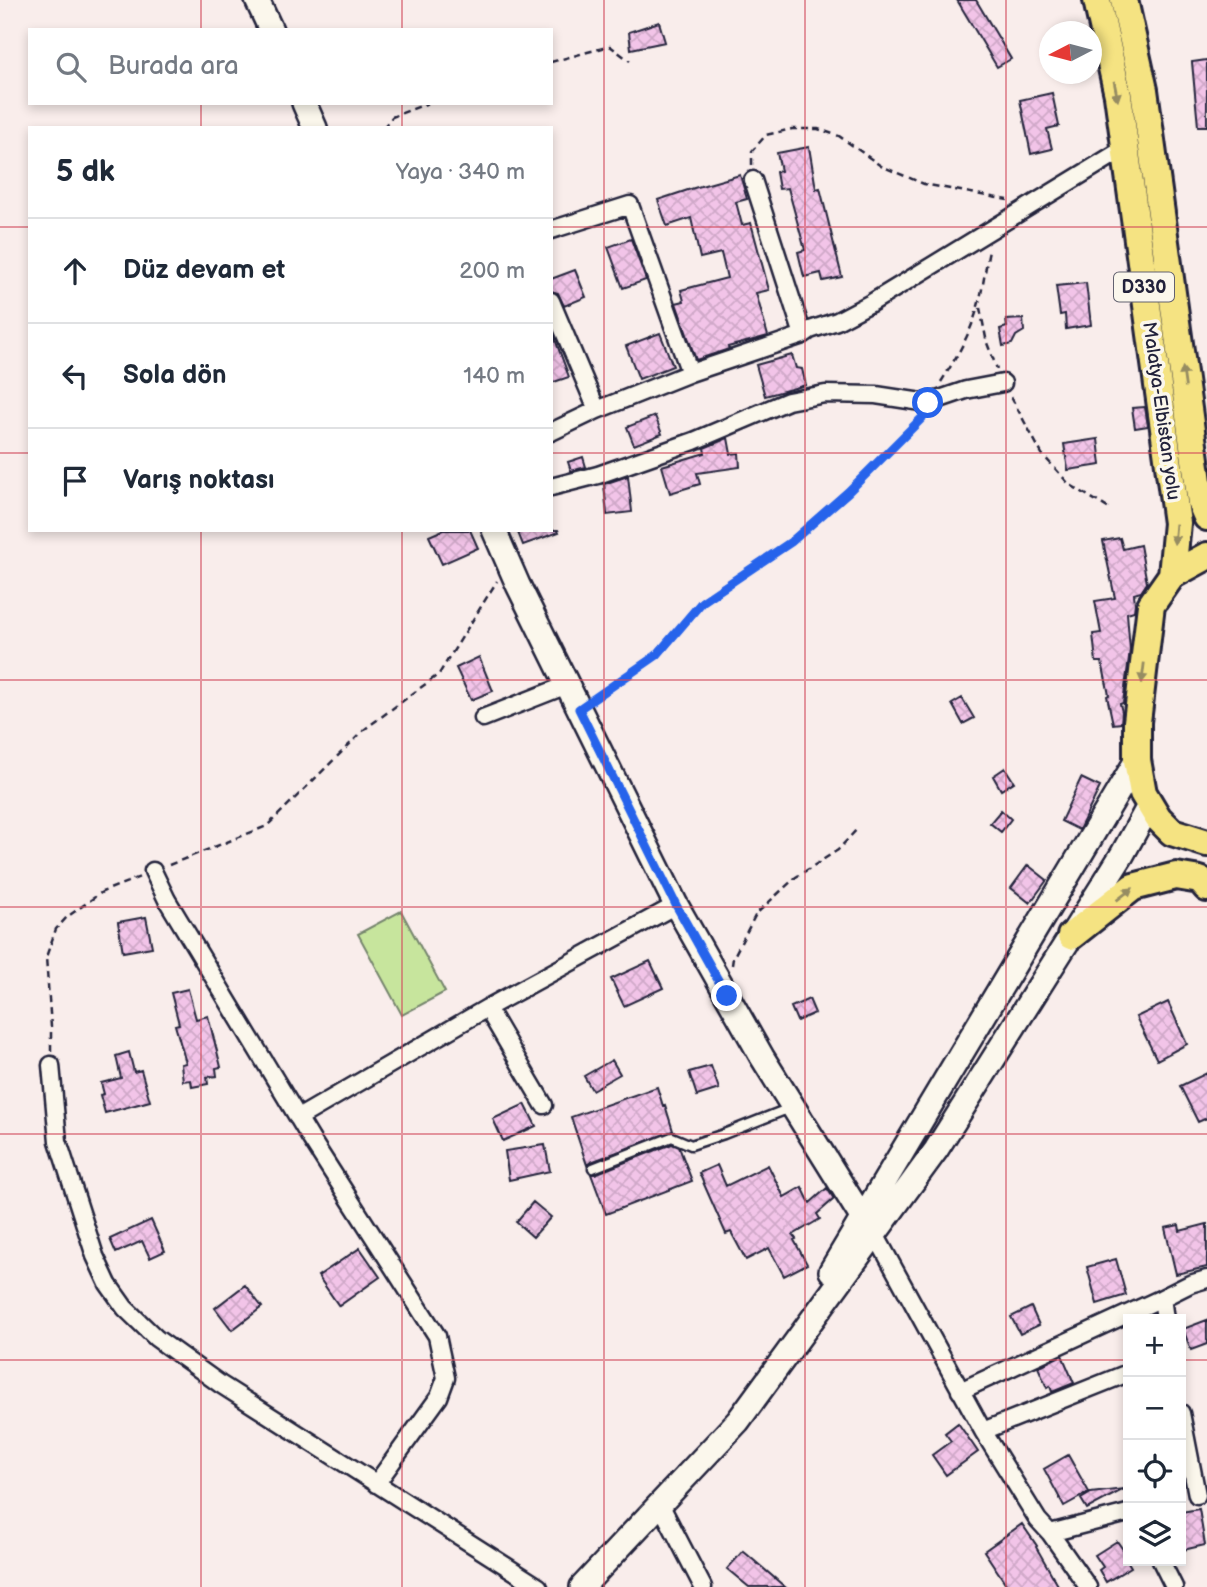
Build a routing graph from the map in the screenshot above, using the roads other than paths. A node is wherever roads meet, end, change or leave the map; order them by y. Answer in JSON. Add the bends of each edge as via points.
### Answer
{"nodes":[{"id":1,"x":257,"y":0,"type":"edge"},
{"id":2,"x":1097,"y":0,"type":"edge"},
{"id":3,"x":1124,"y":0,"type":"edge"},
{"id":4,"x":270,"y":28,"type":"edge"},
{"id":5,"x":305,"y":105,"type":"edge"},
{"id":6,"x":314,"y":126,"type":"edge"},
{"id":7,"x":1125,"y":148,"type":"junction"},
{"id":8,"x":753,"y":180,"type":"road end"},
{"id":9,"x":553,"y":229,"type":"edge"},
{"id":10,"x":553,"y":306,"type":"edge"},
{"id":11,"x":803,"y":335,"type":"junction"},
{"id":12,"x":690,"y":373,"type":"junction"},
{"id":13,"x":1003,"y":383,"type":"road end"},
{"id":14,"x":597,"y":410,"type":"junction"},
{"id":15,"x":553,"y":431,"type":"edge"},
{"id":16,"x":553,"y":486,"type":"edge"},
{"id":17,"x":1207,"y":517,"type":"edge"},
{"id":18,"x":495,"y":532,"type":"edge"},
{"id":19,"x":1207,"y":556,"type":"edge"},
{"id":20,"x":1172,"y":575,"type":"junction"},
{"id":21,"x":568,"y":685,"type":"junction"},
{"id":22,"x":484,"y":718,"type":"dead end"},
{"id":23,"x":1137,"y":760,"type":"junction"},
{"id":24,"x":1150,"y":804,"type":"junction"},
{"id":25,"x":1199,"y":840,"type":"edge"},
{"id":26,"x":1207,"y":869,"type":"edge"},
{"id":27,"x":153,"y":871,"type":"road end"},
{"id":28,"x":1207,"y":888,"type":"edge"},
{"id":29,"x":676,"y":905,"type":"junction"},
{"id":30,"x":1071,"y":936,"type":"junction"},
{"id":31,"x":487,"y":1008,"type":"junction"},
{"id":32,"x":51,"y":1065,"type":"road end"},
{"id":33,"x":544,"y":1105,"type":"dead end"},
{"id":34,"x":793,"y":1106,"type":"junction"},
{"id":35,"x":298,"y":1118,"type":"junction"},
{"id":36,"x":593,"y":1168,"type":"dead end"},
{"id":37,"x":869,"y":1226,"type":"junction"},
{"id":38,"x":1207,"y":1279,"type":"edge"},
{"id":39,"x":1162,"y":1298,"type":"junction"},
{"id":40,"x":1164,"y":1314,"type":"edge"},
{"id":41,"x":1123,"y":1375,"type":"edge"},
{"id":42,"x":960,"y":1391,"type":"junction"},
{"id":43,"x":983,"y":1431,"type":"junction"},
{"id":44,"x":1186,"y":1440,"type":"edge"},
{"id":45,"x":376,"y":1483,"type":"junction"},
{"id":46,"x":1195,"y":1495,"type":"edge"},
{"id":47,"x":660,"y":1504,"type":"junction"},
{"id":48,"x":1123,"y":1514,"type":"edge"},
{"id":49,"x":1050,"y":1533,"type":"junction"},
{"id":50,"x":1164,"y":1566,"type":"edge"},
{"id":51,"x":539,"y":1587,"type":"edge"},
{"id":52,"x":582,"y":1587,"type":"edge"},
{"id":53,"x":705,"y":1587,"type":"edge"},
{"id":54,"x":1088,"y":1587,"type":"edge"},
{"id":55,"x":1174,"y":1587,"type":"edge"}],
"edges":[{"from":1,"to":4,"type":"main road"},
{"from":2,"to":7,"type":"main road","name":"Malatya-Elbistan yolu","number":"D330","one_way":true},
{"from":17,"to":3,"type":"main road","name":"Malatya-Elbistan yolu","number":"D330","one_way":true,"via":[[1201,503],[1144,90]]},
{"from":5,"to":6,"type":"main road"},
{"from":7,"to":11,"type":"street","via":[[871,303]]},
{"from":7,"to":20,"type":"main road","name":"Malatya-Elbistan yolu","number":"D330","one_way":true,"via":[[1177,523]]},
{"from":8,"to":11,"type":"street"},
{"from":9,"to":12,"type":"street","via":[[630,205]]},
{"from":10,"to":14,"type":"street"},
{"from":11,"to":12,"type":"street"},
{"from":12,"to":14,"type":"street"},
{"from":13,"to":16,"type":"street","via":[[928,403],[825,394],[788,401],[634,463]]},
{"from":14,"to":15,"type":"street"},
{"from":18,"to":21,"type":"main road"},
{"from":19,"to":20,"type":"main road"},
{"from":20,"to":23,"type":"main road","one_way":true,"via":[[1151,605]]},
{"from":21,"to":22,"type":"street"},
{"from":21,"to":29,"type":"main road"},
{"from":23,"to":24,"type":"main road","via":[[1143,793]]},
{"from":23,"to":37,"type":"main road"},
{"from":24,"to":25,"type":"main road","via":[[1172,832]]},
{"from":24,"to":30,"type":"main road"},
{"from":25,"to":26,"type":"main road"},
{"from":27,"to":35,"type":"street"},
{"from":30,"to":28,"type":"main road","one_way":true,"via":[[1133,887],[1176,876],[1200,880]]},
{"from":29,"to":31,"type":"street"},
{"from":29,"to":34,"type":"main road"},
{"from":30,"to":37,"type":"main road","via":[[936,1150]]},
{"from":31,"to":33,"type":"street"},
{"from":31,"to":35,"type":"street"},
{"from":32,"to":45,"type":"street","via":[[58,1141],[95,1256],[125,1308],[156,1338],[220,1384]]},
{"from":34,"to":36,"type":"lane","via":[[691,1145],[671,1137]]},
{"from":34,"to":37,"type":"main road"},
{"from":35,"to":45,"type":"street","via":[[437,1336],[443,1362],[446,1378],[439,1397]]},
{"from":37,"to":42,"type":"street"},
{"from":37,"to":47,"type":"main road","via":[[738,1420]]},
{"from":38,"to":39,"type":"street"},
{"from":39,"to":40,"type":"street"},
{"from":39,"to":42,"type":"street"},
{"from":41,"to":43,"type":"street"},
{"from":42,"to":43,"type":"street"},
{"from":43,"to":49,"type":"street"},
{"from":44,"to":46,"type":"street"},
{"from":45,"to":51,"type":"street"},
{"from":47,"to":52,"type":"main road"},
{"from":47,"to":53,"type":"street"},
{"from":48,"to":49,"type":"street"},
{"from":49,"to":54,"type":"street"},
{"from":50,"to":55,"type":"street"}]}
